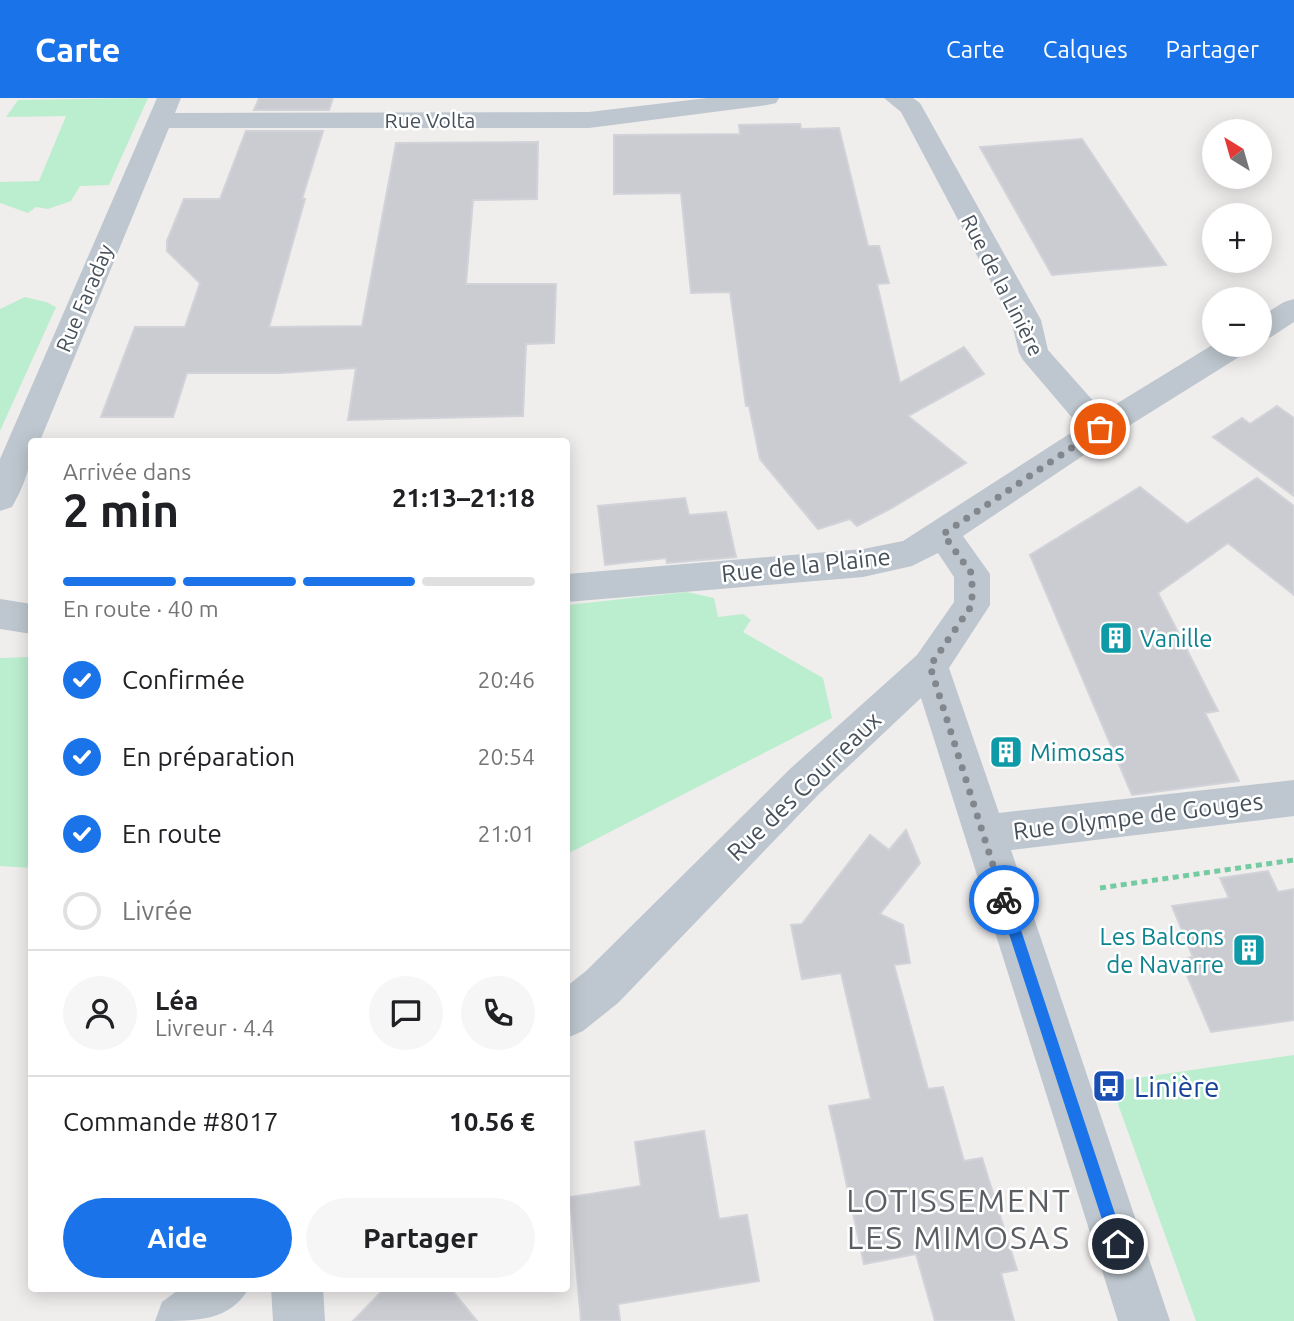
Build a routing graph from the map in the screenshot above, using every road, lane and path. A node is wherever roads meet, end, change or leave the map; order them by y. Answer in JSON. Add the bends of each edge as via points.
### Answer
{"nodes":[{"id":1,"x":767,"y":98,"type":"edge"},
{"id":2,"x":896,"y":98,"type":"edge"},
{"id":3,"x":699,"y":102,"type":"edge"},
{"id":4,"x":164,"y":109,"type":"edge"},
{"id":5,"x":1294,"y":309,"type":"edge"},
{"id":6,"x":1272,"y":323,"type":"edge"},
{"id":7,"x":1217,"y":357,"type":"edge"},
{"id":8,"x":1100,"y":429,"type":"junction"},
{"id":9,"x":0,"y":498,"type":"edge"},
{"id":10,"x":943,"y":534,"type":"junction"},
{"id":11,"x":570,"y":588,"type":"edge"},
{"id":12,"x":0,"y":614,"type":"edge"},
{"id":13,"x":28,"y":618,"type":"edge"},
{"id":14,"x":930,"y":666,"type":"junction"},
{"id":15,"x":1294,"y":798,"type":"edge"},
{"id":16,"x":983,"y":834,"type":"junction"},
{"id":17,"x":1294,"y":860,"type":"edge"},
{"id":18,"x":1100,"y":888,"type":"dead end"},
{"id":19,"x":570,"y":1012,"type":"edge"},
{"id":20,"x":218,"y":1292,"type":"edge"},
{"id":21,"x":297,"y":1292,"type":"edge"},
{"id":22,"x":181,"y":1321,"type":"edge"},
{"id":23,"x":299,"y":1321,"type":"edge"},
{"id":24,"x":1144,"y":1321,"type":"edge"}],
"edges":[{"from":1,"to":3,"type":"street"},
{"from":2,"to":8,"type":"street","name":"Rue de la Linière","via":[[911,108],[1026,320],[1034,353]]},
{"from":3,"to":4,"type":"street","name":"Rue Volta","via":[[589,120]]},
{"from":4,"to":9,"type":"street","name":"Rue Faraday"},
{"from":5,"to":6,"type":"street"},
{"from":7,"to":8,"type":"street","name":"Rue de la Plaine"},
{"from":8,"to":10,"type":"street","name":"Rue de la Plaine"},
{"from":10,"to":11,"type":"street","name":"Rue de la Plaine","via":[[912,552],[863,563]]},
{"from":10,"to":14,"type":"street","name":"Rue des Courreaux","via":[[972,574],[972,605]]},
{"from":12,"to":13,"type":"street"},
{"from":14,"to":16,"type":"street"},
{"from":14,"to":19,"type":"street","name":"Rue des Courreaux","via":[[805,781],[602,987]]},
{"from":15,"to":16,"type":"street","name":"Rue Olympe de Gouges"},
{"from":16,"to":24,"type":"street"},
{"from":17,"to":18,"type":"path"},
{"from":20,"to":22,"type":"street"},
{"from":21,"to":23,"type":"street"}]}
